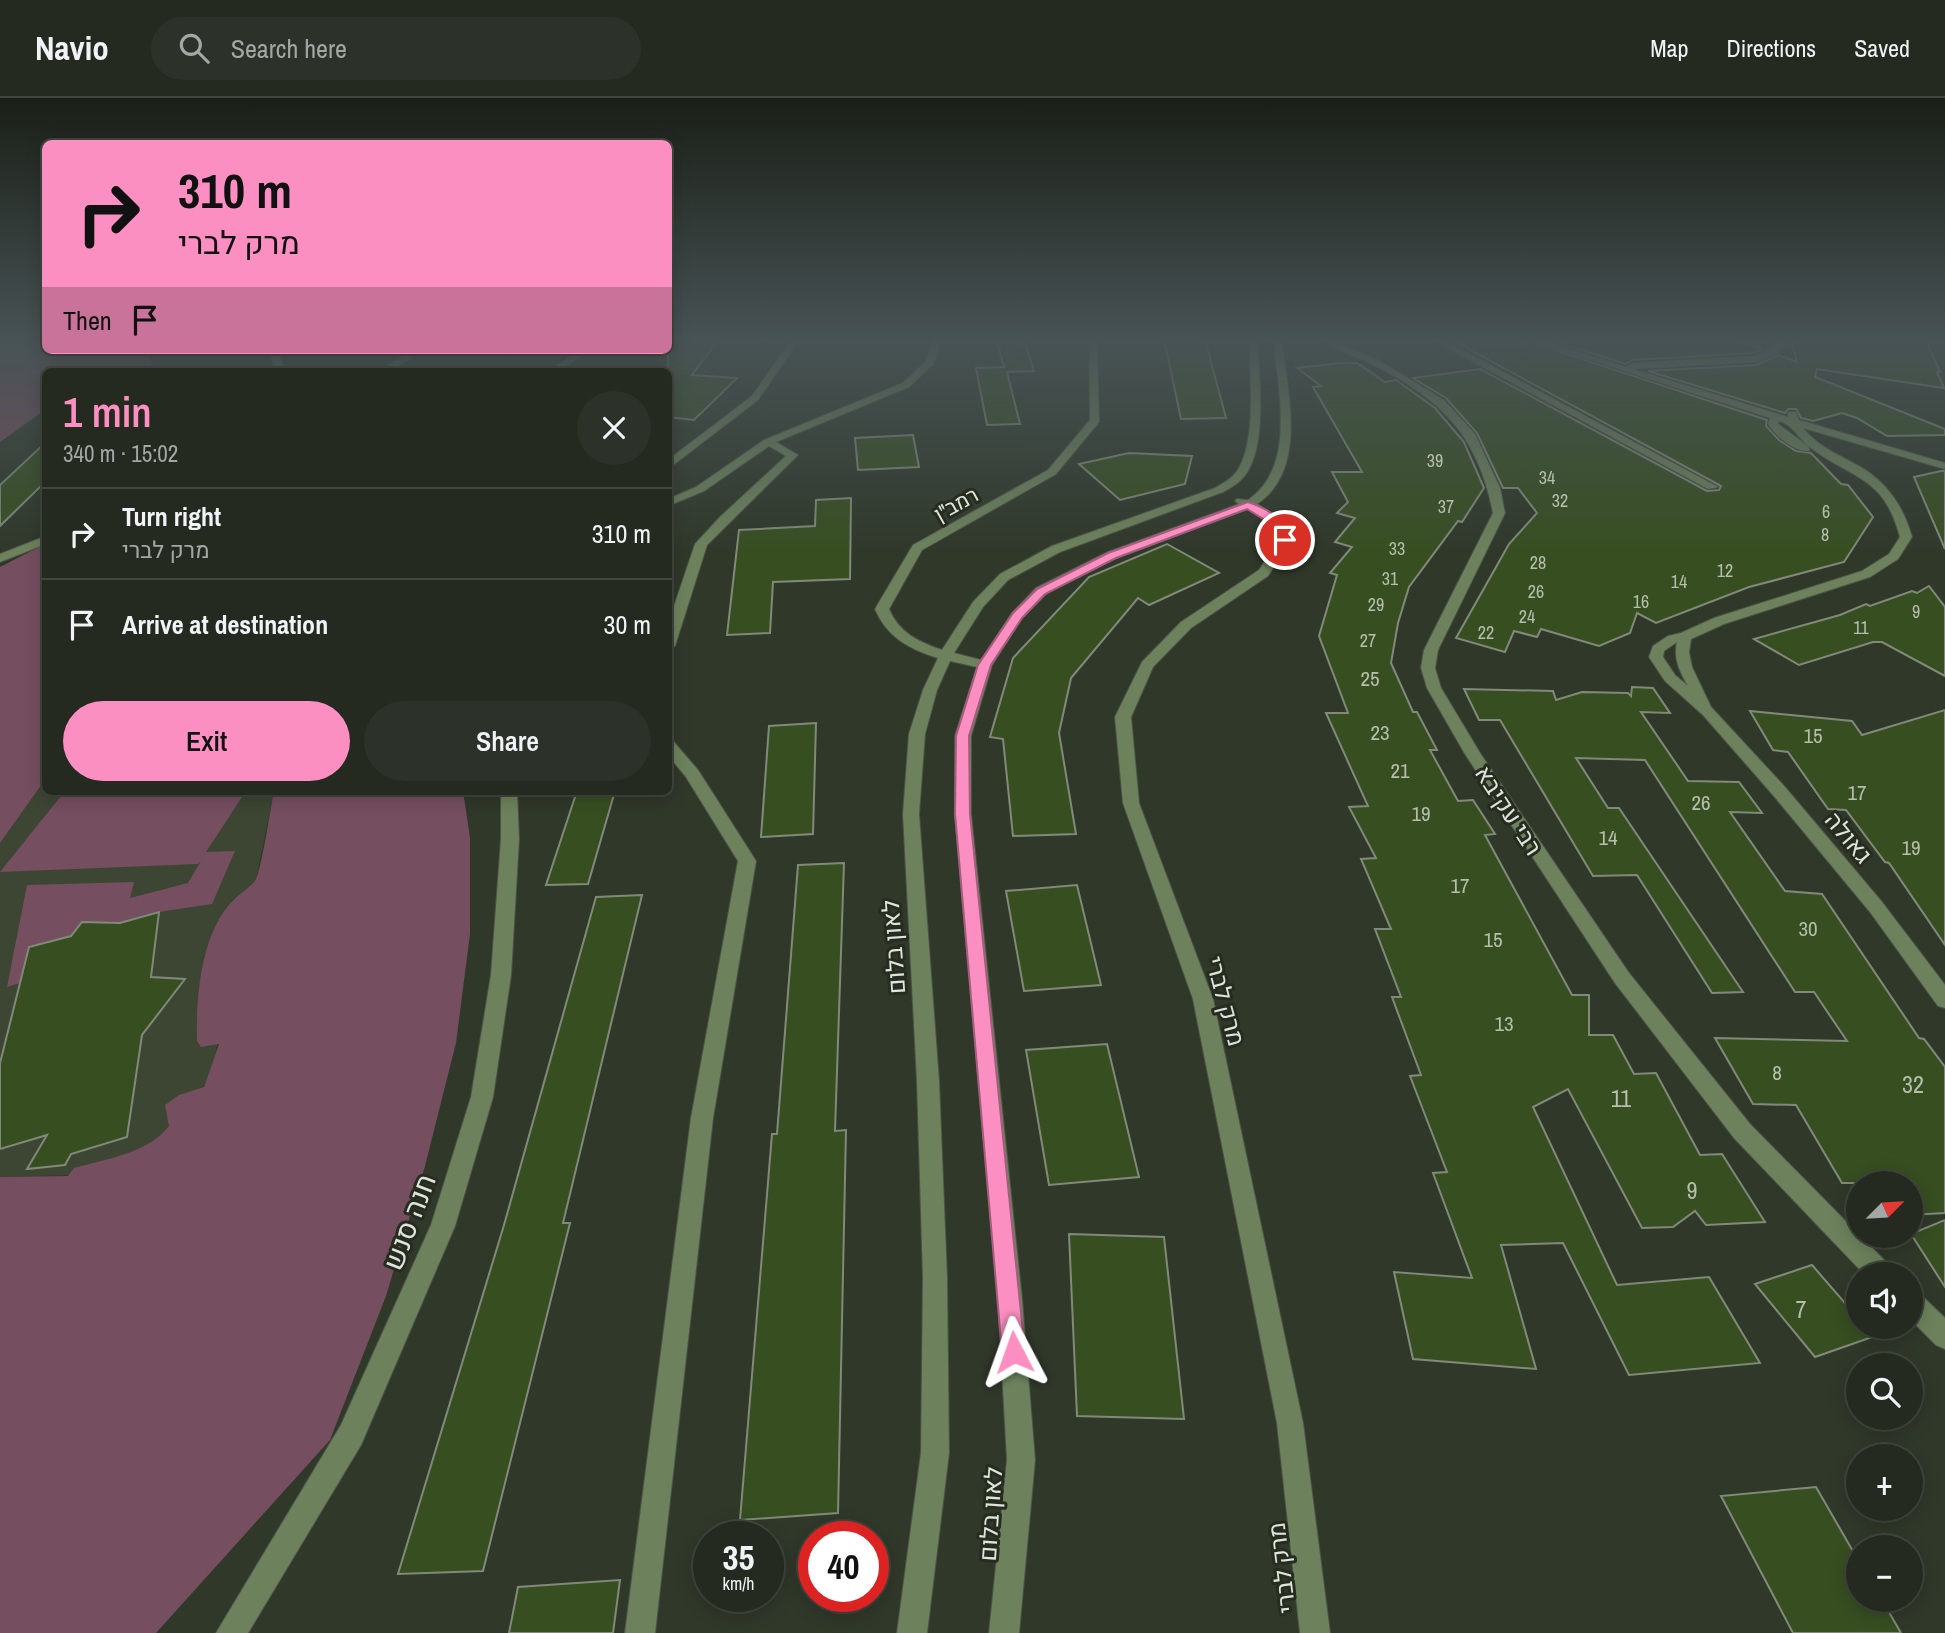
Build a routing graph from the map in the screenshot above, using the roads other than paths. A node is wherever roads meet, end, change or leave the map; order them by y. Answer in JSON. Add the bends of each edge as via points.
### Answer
{"nodes":[{"id":1,"x":738,"y":411,"type":"edge"},
{"id":2,"x":844,"y":411,"type":"edge"},
{"id":3,"x":1095,"y":411,"type":"edge"},
{"id":4,"x":1253,"y":411,"type":"edge"},
{"id":5,"x":1281,"y":411,"type":"edge"},
{"id":6,"x":1449,"y":411,"type":"edge"},
{"id":7,"x":1569,"y":411,"type":"edge"},
{"id":8,"x":1735,"y":411,"type":"edge"},
{"id":9,"x":1758,"y":411,"type":"edge"},
{"id":10,"x":1767,"y":411,"type":"edge"},
{"id":11,"x":1776,"y":416,"type":"junction"},
{"id":12,"x":1793,"y":418,"type":"junction"},
{"id":13,"x":1778,"y":431,"type":"junction"},
{"id":14,"x":768,"y":442,"type":"junction"},
{"id":15,"x":1877,"y":445,"type":"junction"},
{"id":16,"x":1945,"y":459,"type":"edge"},
{"id":17,"x":1843,"y":461,"type":"junction"},
{"id":18,"x":672,"y":463,"type":"edge"},
{"id":19,"x":1945,"y":466,"type":"edge"},
{"id":20,"x":1712,"y":487,"type":"dead end"},
{"id":21,"x":1219,"y":490,"type":"junction"},
{"id":22,"x":1886,"y":494,"type":"junction"},
{"id":23,"x":672,"y":501,"type":"edge"},
{"id":24,"x":1248,"y":505,"type":"junction"},
{"id":25,"x":42,"y":541,"type":"edge"},
{"id":26,"x":0,"y":558,"type":"edge"},
{"id":27,"x":672,"y":634,"type":"edge"},
{"id":28,"x":1685,"y":637,"type":"junction"},
{"id":29,"x":946,"y":655,"type":"junction"},
{"id":30,"x":985,"y":665,"type":"junction"},
{"id":31,"x":1708,"y":712,"type":"junction"},
{"id":32,"x":672,"y":749,"type":"edge"},
{"id":33,"x":509,"y":795,"type":"edge"},
{"id":34,"x":1945,"y":1000,"type":"edge"},
{"id":35,"x":1869,"y":1262,"type":"edge"},
{"id":36,"x":1923,"y":1315,"type":"edge"},
{"id":37,"x":1945,"y":1336,"type":"edge"},
{"id":38,"x":231,"y":1633,"type":"edge"},
{"id":39,"x":640,"y":1633,"type":"edge"},
{"id":40,"x":912,"y":1633,"type":"edge"},
{"id":41,"x":1004,"y":1633,"type":"edge"},
{"id":42,"x":1315,"y":1633,"type":"edge"}],
"edges":[{"from":1,"to":18,"type":"street"},
{"from":2,"to":14,"type":"street"},
{"from":3,"to":29,"type":"street","name":"רמב\"ן","via":[[1095,420],[1052,472],[917,548],[882,609],[891,628]]},
{"from":4,"to":21,"type":"street","name":"לאון בלום","via":[[1243,470],[1236,481]]},
{"from":5,"to":24,"type":"street","name":"לאון בלום","via":[[1282,462],[1277,478],[1268,492]]},
{"from":6,"to":35,"type":"street","name":"רבי עקיבא","via":[[1470,433],[1494,488],[1499,513],[1431,650],[1428,668],[1434,688],[1518,826],[1622,978],[1742,1131]]},
{"from":7,"to":20,"type":"street"},
{"from":8,"to":13,"type":"street"},
{"from":9,"to":11,"type":"street"},
{"from":10,"to":12,"type":"street"},
{"from":11,"to":12,"type":"street"},
{"from":11,"to":13,"type":"street","via":[[1773,424]]},
{"from":12,"to":15,"type":"street"},
{"from":12,"to":16,"type":"street"},
{"from":12,"to":17,"type":"street","name":"גאולה","via":[[1799,434]]},
{"from":13,"to":22,"type":"street"},
{"from":14,"to":23,"type":"street","via":[[700,489]]},
{"from":14,"to":27,"type":"street","via":[[793,455],[701,544]]},
{"from":15,"to":17,"type":"street","via":[[1845,450],[1839,457]]},
{"from":15,"to":19,"type":"street"},
{"from":17,"to":22,"type":"street","name":"גאולה"},
{"from":21,"to":24,"type":"street","name":"מרק לברי"},
{"from":21,"to":29,"type":"street","name":"לאון בלום","via":[[1056,549],[1004,577],[978,605]]},
{"from":22,"to":28,"type":"street","name":"גאולה","via":[[1902,520],[1906,537],[1894,556],[1866,574],[1719,621]]},
{"from":24,"to":30,"type":"street","name":"לאון בלום","via":[[1112,555],[1041,591],[1017,616]]},
{"from":24,"to":42,"type":"street","name":"מרק לברי","via":[[1277,522],[1285,540],[1264,573],[1186,625],[1147,665],[1122,717],[1131,803],[1203,999],[1290,1423]]},
{"from":25,"to":26,"type":"street"},
{"from":28,"to":31,"type":"street","name":"גאולה","via":[[1685,667]]},
{"from":28,"to":31,"type":"street","name":"גאולה","via":[[1664,644],[1656,657],[1670,678]]},
{"from":29,"to":30,"type":"street","name":"רמב\"ן"},
{"from":29,"to":40,"type":"street","name":"לאון בלום","via":[[917,734],[911,814],[935,1278],[935,1453]]},
{"from":30,"to":41,"type":"street","name":"לאון בלום","via":[[962,736],[963,814],[1009,1285],[1021,1460]]},
{"from":31,"to":34,"type":"street","name":"גאולה","via":[[1876,906]]},
{"from":32,"to":39,"type":"street","via":[[747,861],[702,1118]]},
{"from":33,"to":38,"type":"street","name":"חנה סנש","via":[[501,975],[482,1097],[443,1226],[351,1435]]},
{"from":36,"to":37,"type":"street"}]}
